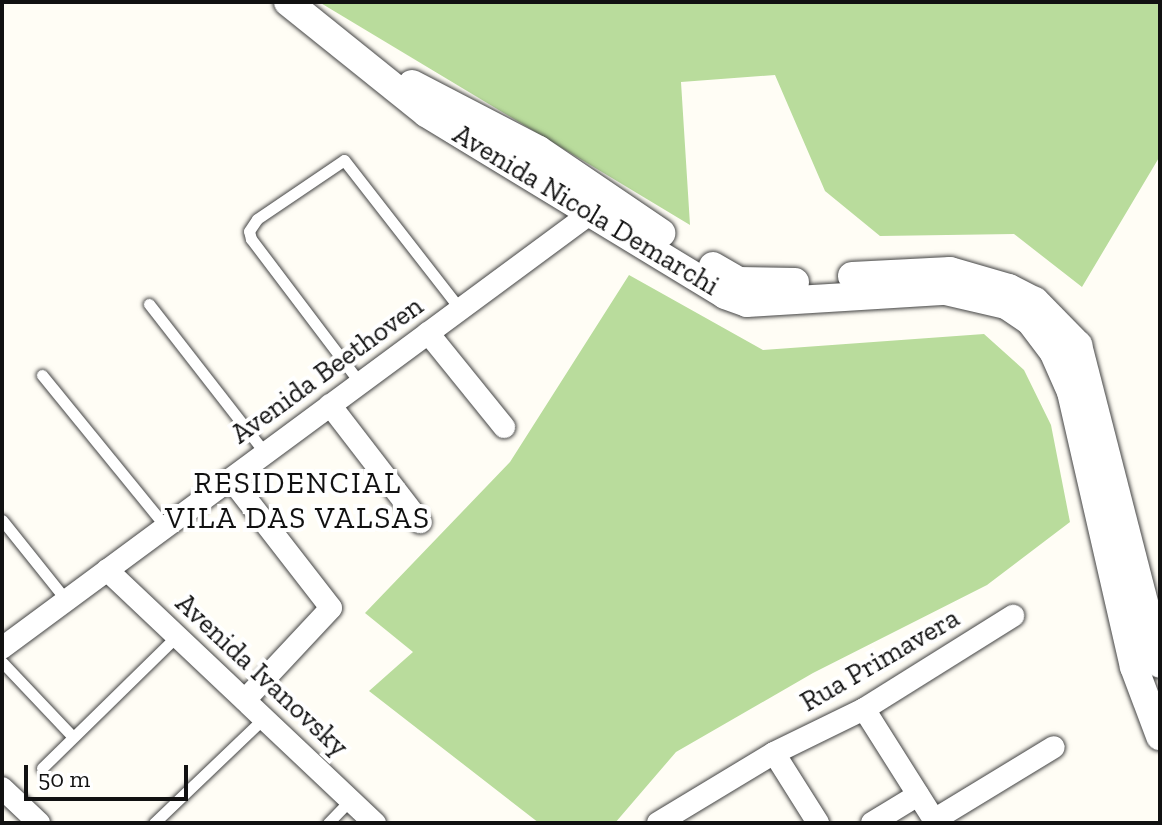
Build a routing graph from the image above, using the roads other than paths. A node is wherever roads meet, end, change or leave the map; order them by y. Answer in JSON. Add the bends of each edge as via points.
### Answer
{"nodes":[{"id":1,"x":288,"y":2,"type":"edge"},
{"id":2,"x":602,"y":205,"type":"junction"},
{"id":3,"x":149,"y":304,"type":"dead end"},
{"id":4,"x":460,"y":309,"type":"junction"},
{"id":5,"x":428,"y":333,"type":"junction"},
{"id":6,"x":42,"y":375,"type":"dead end"},
{"id":7,"x":360,"y":383,"type":"junction"},
{"id":8,"x":330,"y":405,"type":"junction"},
{"id":9,"x":504,"y":427,"type":"dead end"},
{"id":10,"x":265,"y":453,"type":"junction"},
{"id":11,"x":231,"y":479,"type":"junction"},
{"id":12,"x":2,"y":520,"type":"edge"},
{"id":13,"x":420,"y":522,"type":"dead end"},
{"id":14,"x":166,"y":527,"type":"junction"},
{"id":15,"x":107,"y":570,"type":"junction"},
{"id":16,"x":66,"y":600,"type":"junction"},
{"id":17,"x":1013,"y":616,"type":"dead end"},
{"id":18,"x":177,"y":636,"type":"junction"},
{"id":19,"x":2,"y":648,"type":"edge"},
{"id":20,"x":2,"y":662,"type":"edge"},
{"id":21,"x":1160,"y":664,"type":"edge"},
{"id":22,"x":245,"y":700,"type":"junction"},
{"id":23,"x":864,"y":709,"type":"junction"},
{"id":24,"x":264,"y":718,"type":"junction"},
{"id":25,"x":1160,"y":736,"type":"edge"},
{"id":26,"x":73,"y":737,"type":"junction"},
{"id":27,"x":1054,"y":747,"type":"dead end"},
{"id":28,"x":774,"y":753,"type":"junction"},
{"id":29,"x":42,"y":768,"type":"dead end"},
{"id":30,"x":2,"y":788,"type":"edge"},
{"id":31,"x":918,"y":795,"type":"junction"},
{"id":32,"x":350,"y":800,"type":"junction"},
{"id":33,"x":935,"y":821,"type":"edge"},
{"id":34,"x":39,"y":823,"type":"edge"},
{"id":35,"x":154,"y":823,"type":"edge"},
{"id":36,"x":328,"y":823,"type":"edge"},
{"id":37,"x":375,"y":823,"type":"edge"},
{"id":38,"x":658,"y":823,"type":"edge"},
{"id":39,"x":818,"y":823,"type":"edge"},
{"id":40,"x":872,"y":823,"type":"edge"}],
"edges":[{"from":1,"to":2,"type":"street","name":"Avenida Nicola Demarchi","via":[[426,113]]},
{"from":2,"to":4,"type":"street","name":"Avenida Beethoven"},
{"from":2,"to":21,"type":"street","name":"Avenida Nicola Demarchi","via":[[739,281],[775,284],[950,271],[1035,301],[1078,345],[1088,372]]},
{"from":2,"to":25,"type":"street","name":"Avenida Nicola Demarchi","via":[[725,295],[747,303],[946,291],[1006,305],[1030,321],[1053,351],[1071,392],[1134,667]]},
{"from":3,"to":10,"type":"lane"},
{"from":4,"to":5,"type":"street","name":"Avenida Beethoven"},
{"from":4,"to":7,"type":"lane","via":[[344,160],[257,219],[249,231],[251,239]]},
{"from":5,"to":7,"type":"street","name":"Avenida Beethoven"},
{"from":5,"to":9,"type":"street"},
{"from":6,"to":14,"type":"lane"},
{"from":7,"to":8,"type":"street","name":"Avenida Beethoven"},
{"from":8,"to":10,"type":"street","name":"Avenida Beethoven"},
{"from":8,"to":13,"type":"street"},
{"from":10,"to":11,"type":"street","name":"Avenida Beethoven"},
{"from":11,"to":14,"type":"street","name":"Avenida Beethoven"},
{"from":11,"to":22,"type":"street","via":[[331,608]]},
{"from":12,"to":16,"type":"lane"},
{"from":14,"to":15,"type":"street","name":"Avenida Beethoven"},
{"from":15,"to":16,"type":"street","name":"Avenida Beethoven"},
{"from":15,"to":18,"type":"street","name":"Avenida Ivanovsky"},
{"from":16,"to":19,"type":"street","name":"Avenida Beethoven"},
{"from":17,"to":23,"type":"street","name":"Rua Primavera"},
{"from":18,"to":22,"type":"street","name":"Avenida Ivanovsky"},
{"from":18,"to":26,"type":"lane"},
{"from":20,"to":26,"type":"lane"},
{"from":22,"to":24,"type":"street","name":"Avenida Ivanovsky"},
{"from":23,"to":28,"type":"street","name":"Rua Primavera"},
{"from":23,"to":31,"type":"street"},
{"from":24,"to":32,"type":"street","name":"Avenida Ivanovsky"},
{"from":24,"to":35,"type":"lane"},
{"from":26,"to":29,"type":"lane"},
{"from":27,"to":33,"type":"street"},
{"from":28,"to":38,"type":"street","name":"Rua Primavera"},
{"from":28,"to":39,"type":"street"},
{"from":30,"to":34,"type":"street"},
{"from":31,"to":33,"type":"street"},
{"from":31,"to":40,"type":"street"},
{"from":32,"to":36,"type":"lane"},
{"from":32,"to":37,"type":"street","name":"Avenida Ivanovsky"}]}
